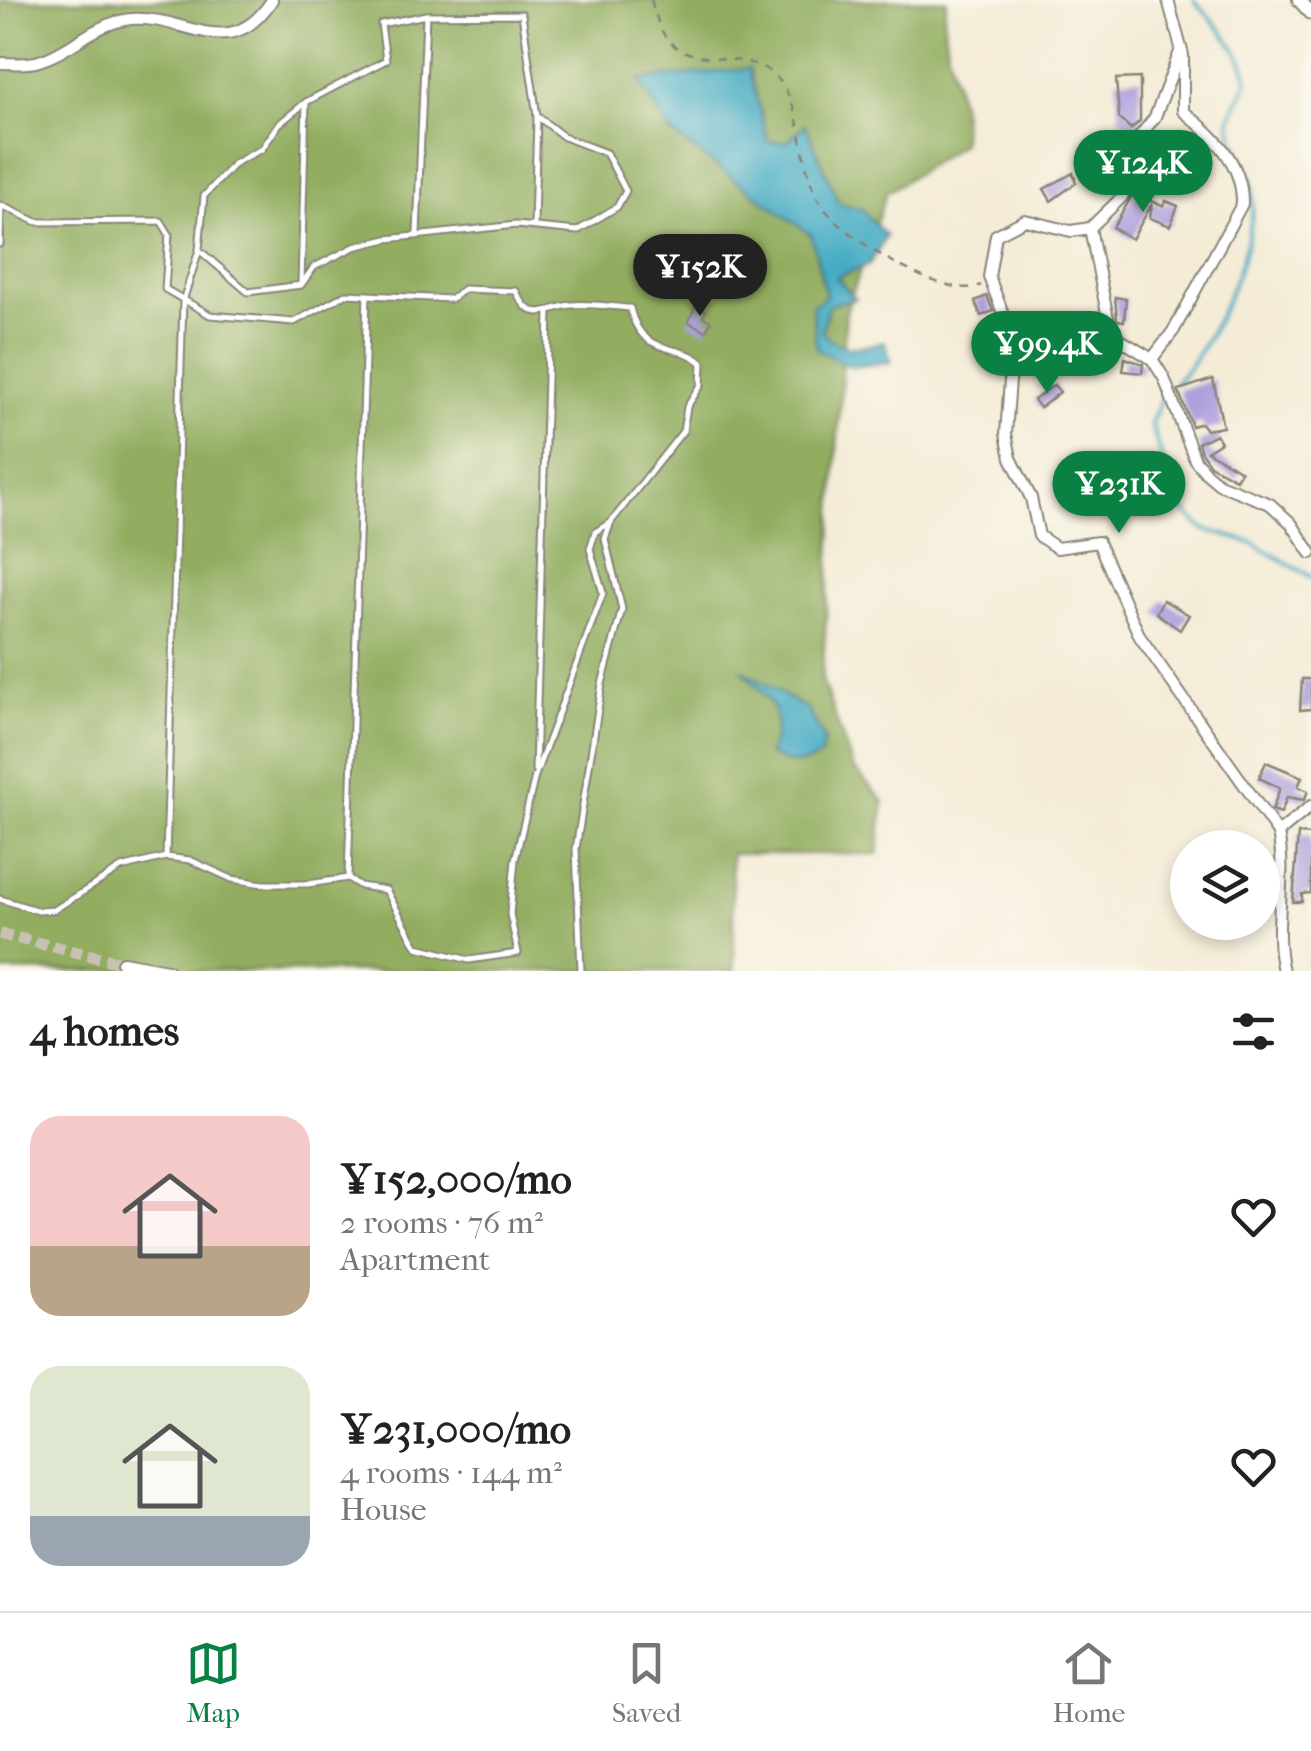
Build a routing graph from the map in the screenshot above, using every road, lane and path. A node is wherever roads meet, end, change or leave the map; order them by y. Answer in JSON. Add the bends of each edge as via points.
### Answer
{"nodes":[{"id":1,"x":272,"y":0,"type":"edge"},
{"id":2,"x":651,"y":0,"type":"edge"},
{"id":3,"x":1168,"y":0,"type":"edge"},
{"id":4,"x":1300,"y":0,"type":"edge"},
{"id":5,"x":1311,"y":13,"type":"edge"},
{"id":6,"x":426,"y":15,"type":"junction"},
{"id":7,"x":1181,"y":48,"type":"junction"},
{"id":8,"x":0,"y":63,"type":"edge"},
{"id":9,"x":306,"y":102,"type":"junction"},
{"id":10,"x":537,"y":116,"type":"junction"},
{"id":11,"x":1,"y":205,"type":"edge"},
{"id":12,"x":534,"y":225,"type":"junction"},
{"id":13,"x":1090,"y":228,"type":"junction"},
{"id":14,"x":416,"y":234,"type":"junction"},
{"id":15,"x":0,"y":244,"type":"edge"},
{"id":16,"x":199,"y":250,"type":"junction"},
{"id":17,"x":989,"y":277,"type":"junction"},
{"id":18,"x":301,"y":285,"type":"junction"},
{"id":19,"x":366,"y":296,"type":"junction"},
{"id":20,"x":183,"y":301,"type":"junction"},
{"id":21,"x":549,"y":313,"type":"junction"},
{"id":22,"x":1152,"y":360,"type":"junction"},
{"id":23,"x":611,"y":522,"type":"junction"},
{"id":24,"x":1311,"y":553,"type":"edge"},
{"id":25,"x":534,"y":776,"type":"junction"},
{"id":26,"x":1311,"y":806,"type":"edge"},
{"id":27,"x":1276,"y":830,"type":"edge"},
{"id":28,"x":1280,"y":831,"type":"edge"},
{"id":29,"x":1280,"y":842,"type":"edge"},
{"id":30,"x":166,"y":858,"type":"junction"},
{"id":31,"x":348,"y":878,"type":"junction"},
{"id":32,"x":1280,"y":893,"type":"edge"},
{"id":33,"x":0,"y":899,"type":"edge"},
{"id":34,"x":1278,"y":940,"type":"edge"},
{"id":35,"x":123,"y":963,"type":"dead end"},
{"id":36,"x":167,"y":971,"type":"edge"},
{"id":37,"x":581,"y":971,"type":"edge"},
{"id":38,"x":1283,"y":971,"type":"edge"}],
"edges":[{"from":1,"to":8,"type":"street","via":[[244,28],[228,34],[129,19],[37,62]]},
{"from":2,"to":17,"type":"path","via":[[666,38],[681,50],[750,62],[778,78],[820,204],[864,244],[933,285],[978,288]]},
{"from":3,"to":7,"type":"street"},
{"from":4,"to":5,"type":"street"},
{"from":6,"to":9,"type":"lane","via":[[380,24],[386,60]]},
{"from":6,"to":10,"type":"lane","via":[[522,14]]},
{"from":6,"to":14,"type":"lane"},
{"from":7,"to":13,"type":"street","via":[[1155,117],[1131,147],[1130,182],[1122,198]]},
{"from":7,"to":22,"type":"street","via":[[1183,110],[1232,161],[1242,204]]},
{"from":9,"to":16,"type":"lane","via":[[204,196]]},
{"from":9,"to":18,"type":"lane"},
{"from":10,"to":12,"type":"lane"},
{"from":10,"to":12,"type":"lane","via":[[606,153],[626,191],[618,207],[578,232]]},
{"from":11,"to":15,"type":"lane"},
{"from":11,"to":20,"type":"lane","via":[[36,222],[161,221],[169,234],[165,289]]},
{"from":12,"to":14,"type":"lane"},
{"from":13,"to":17,"type":"street","via":[[1013,223],[996,235]]},
{"from":13,"to":22,"type":"street","via":[[1111,334]]},
{"from":14,"to":18,"type":"lane","via":[[354,247],[314,267]]},
{"from":16,"to":18,"type":"lane","via":[[248,292]]},
{"from":16,"to":20,"type":"lane"},
{"from":17,"to":27,"type":"street","via":[[1013,339],[1008,446],[1039,536],[1056,548],[1098,542],[1140,637]]},
{"from":19,"to":20,"type":"lane","via":[[346,294],[294,322],[210,315]]},
{"from":19,"to":21,"type":"lane","via":[[451,299],[464,289],[516,291],[521,304]]},
{"from":19,"to":31,"type":"lane"},
{"from":20,"to":30,"type":"lane"},
{"from":21,"to":23,"type":"lane","via":[[568,305],[630,308],[645,336],[702,363],[683,432]]},
{"from":21,"to":25,"type":"lane"},
{"from":22,"to":24,"type":"street","via":[[1200,467],[1219,484],[1270,504]]},
{"from":23,"to":25,"type":"lane","via":[[595,532],[590,550],[603,593],[591,636]]},
{"from":23,"to":37,"type":"lane","via":[[605,540],[622,610],[602,684],[576,849]]},
{"from":25,"to":31,"type":"lane","via":[[510,914],[518,953],[469,960],[417,947],[386,890]]},
{"from":26,"to":28,"type":"street"},
{"from":29,"to":32,"type":"street"},
{"from":30,"to":31,"type":"lane","via":[[263,884]]},
{"from":30,"to":33,"type":"lane","via":[[121,868],[54,910]]},
{"from":34,"to":38,"type":"street"},
{"from":35,"to":36,"type":"street"}]}
